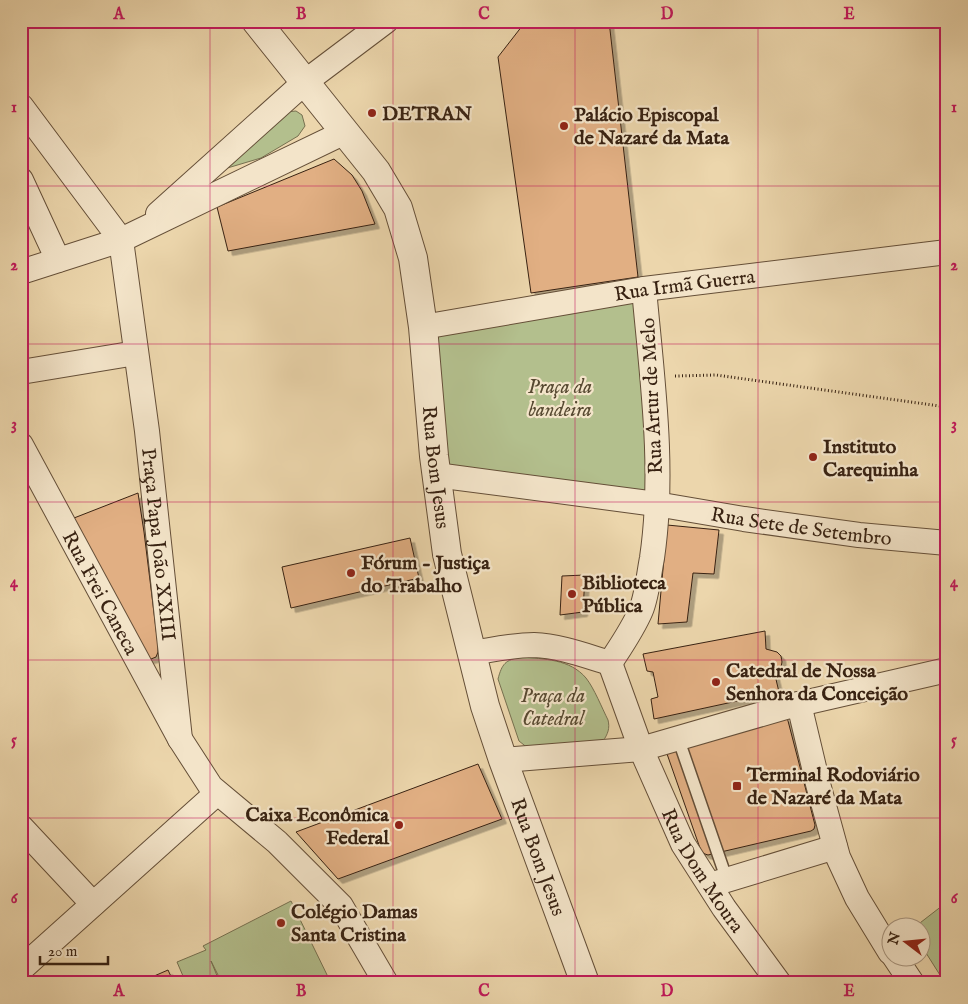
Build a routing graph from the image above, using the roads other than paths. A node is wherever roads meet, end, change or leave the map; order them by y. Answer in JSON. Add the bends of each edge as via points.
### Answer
{"nodes":[{"id":1,"x":256,"y":21,"type":"edge"},
{"id":2,"x":386,"y":21,"type":"edge"},
{"id":3,"x":305,"y":82,"type":"junction"},
{"id":4,"x":21,"y":106,"type":"edge"},
{"id":5,"x":345,"y":132,"type":"junction"},
{"id":6,"x":21,"y":180,"type":"edge"},
{"id":7,"x":129,"y":236,"type":"junction"},
{"id":8,"x":947,"y":252,"type":"edge"},
{"id":9,"x":58,"y":260,"type":"junction"},
{"id":10,"x":21,"y":272,"type":"edge"},
{"id":11,"x":644,"y":289,"type":"junction"},
{"id":12,"x":423,"y":326,"type":"junction"},
{"id":13,"x":136,"y":351,"type":"junction"},
{"id":14,"x":21,"y":372,"type":"edge"},
{"id":15,"x":21,"y":445,"type":"edge"},
{"id":16,"x":436,"y":475,"type":"junction"},
{"id":17,"x":656,"y":504,"type":"junction"},
{"id":18,"x":947,"y":543,"type":"edge"},
{"id":19,"x":472,"y":653,"type":"junction"},
{"id":20,"x":610,"y":662,"type":"junction"},
{"id":21,"x":947,"y":670,"type":"edge"},
{"id":22,"x":799,"y":704,"type":"junction"},
{"id":23,"x":678,"y":738,"type":"junction"},
{"id":24,"x":180,"y":739,"type":"junction"},
{"id":25,"x":641,"y":749,"type":"junction"},
{"id":26,"x":503,"y":760,"type":"junction"},
{"id":27,"x":218,"y":793,"type":"junction"},
{"id":28,"x":21,"y":827,"type":"edge"},
{"id":29,"x":835,"y":847,"type":"junction"},
{"id":30,"x":718,"y":883,"type":"junction"},
{"id":31,"x":94,"y":904,"type":"junction"},
{"id":32,"x":880,"y":936,"type":"edge"},
{"id":33,"x":899,"y":966,"type":"edge"},
{"id":34,"x":21,"y":969,"type":"edge"},
{"id":35,"x":907,"y":981,"type":"edge"},
{"id":36,"x":386,"y":983,"type":"edge"},
{"id":37,"x":585,"y":983,"type":"edge"},
{"id":38,"x":779,"y":983,"type":"edge"}],
"edges":[{"from":1,"to":3,"type":"street","name":"Rua Bom Jesus"},
{"from":2,"to":3,"type":"street"},
{"from":3,"to":5,"type":"street","name":"Rua Bom Jesus"},
{"from":3,"to":7,"type":"street"},
{"from":4,"to":7,"type":"street"},
{"from":5,"to":7,"type":"street"},
{"from":5,"to":12,"type":"street","name":"Rua Bom Jesus","via":[[376,171],[398,208],[413,258]]},
{"from":6,"to":9,"type":"street"},
{"from":7,"to":9,"type":"street"},
{"from":7,"to":13,"type":"street","name":"Praça Papa João XXIII"},
{"from":8,"to":11,"type":"street","name":"Rua Irmã Guerra"},
{"from":9,"to":10,"type":"street"},
{"from":11,"to":12,"type":"street","name":"Rua Irmã Guerra"},
{"from":11,"to":17,"type":"street","name":"Rua Artur de Melo","via":[[658,444]]},
{"from":12,"to":16,"type":"street","name":"Rua Bom Jesus"},
{"from":13,"to":14,"type":"street"},
{"from":13,"to":24,"type":"street","name":"Praça Papa João XXIII"},
{"from":15,"to":24,"type":"street","name":"Rua Frei Caneca"},
{"from":16,"to":17,"type":"street","name":"Rua Sete de Setembro"},
{"from":16,"to":19,"type":"street","name":"Rua Bom Jesus","via":[[447,554]]},
{"from":17,"to":18,"type":"street","name":"Rua Sete de Setembro","via":[[859,535]]},
{"from":17,"to":20,"type":"street","name":"Rua Artur de Melo","via":[[656,530],[642,609]]},
{"from":19,"to":20,"type":"street","via":[[535,645]]},
{"from":19,"to":26,"type":"street","name":"Rua Bom Jesus"},
{"from":20,"to":25,"type":"street","name":"Rua Dom Moura"},
{"from":21,"to":22,"type":"street"},
{"from":22,"to":23,"type":"street"},
{"from":22,"to":29,"type":"street"},
{"from":23,"to":25,"type":"street"},
{"from":23,"to":30,"type":"lane"},
{"from":24,"to":27,"type":"street","name":"Rua Frei Caneca"},
{"from":25,"to":26,"type":"street"},
{"from":25,"to":30,"type":"street","name":"Rua Dom Moura","via":[[683,844]]},
{"from":26,"to":37,"type":"street","name":"Rua Bom Jesus"},
{"from":27,"to":31,"type":"street"},
{"from":27,"to":36,"type":"street","name":"Rua Frei Caneca","via":[[276,842],[341,906]]},
{"from":28,"to":31,"type":"street"},
{"from":29,"to":30,"type":"street"},
{"from":29,"to":32,"type":"street","via":[[857,898]]},
{"from":30,"to":38,"type":"street","name":"Rua Dom Moura","via":[[724,908]]},
{"from":31,"to":34,"type":"street"},
{"from":33,"to":35,"type":"street"}]}
